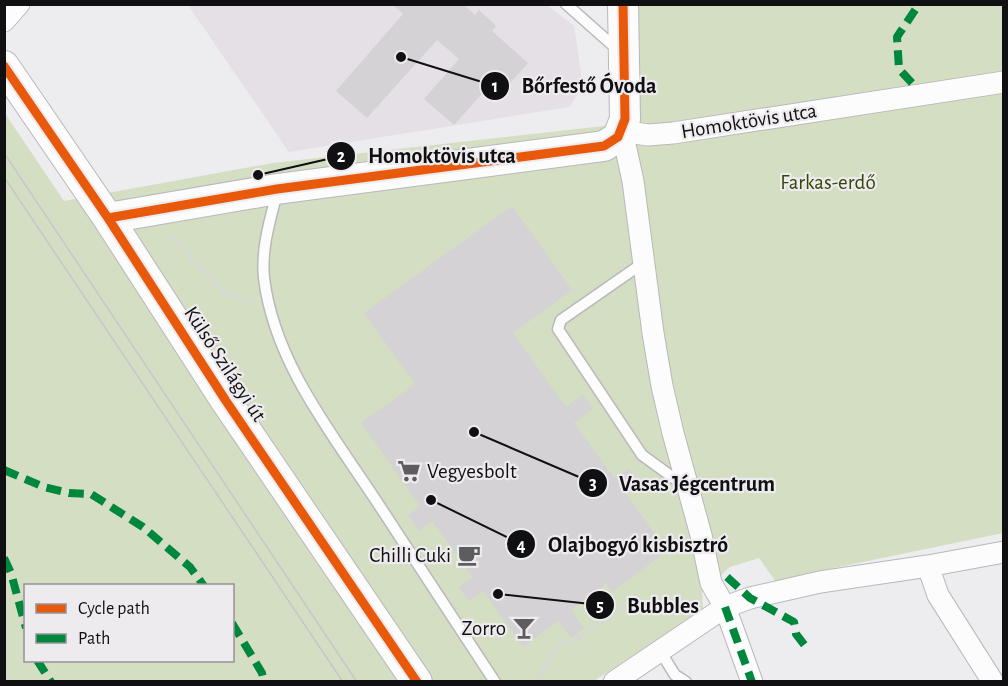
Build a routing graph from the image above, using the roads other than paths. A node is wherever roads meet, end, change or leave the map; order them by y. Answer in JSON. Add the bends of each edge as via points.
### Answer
{"nodes":[{"id":1,"x":19,"y":4,"type":"edge"},
{"id":2,"x":566,"y":4,"type":"edge"},
{"id":3,"x":623,"y":4,"type":"edge"},
{"id":4,"x":4,"y":21,"type":"edge"},
{"id":5,"x":625,"y":56,"type":"junction"},
{"id":6,"x":4,"y":66,"type":"edge"},
{"id":7,"x":1004,"y":82,"type":"edge"},
{"id":8,"x":622,"y":131,"type":"junction"},
{"id":9,"x":277,"y":189,"type":"junction"},
{"id":10,"x":108,"y":218,"type":"junction"},
{"id":11,"x":642,"y":263,"type":"junction"},
{"id":12,"x":687,"y":488,"type":"junction"},
{"id":13,"x":1004,"y":552,"type":"edge"},
{"id":14,"x":928,"y":566,"type":"junction"},
{"id":15,"x":725,"y":607,"type":"junction"},
{"id":16,"x":660,"y":651,"type":"junction"},
{"id":17,"x":417,"y":681,"type":"edge"},
{"id":18,"x":495,"y":681,"type":"edge"},
{"id":19,"x":614,"y":681,"type":"edge"},
{"id":20,"x":686,"y":681,"type":"edge"},
{"id":21,"x":752,"y":681,"type":"edge"},
{"id":22,"x":993,"y":681,"type":"edge"}],
"edges":[{"from":1,"to":4,"type":"street"},
{"from":2,"to":5,"type":"lane"},
{"from":3,"to":5,"type":"street"},
{"from":5,"to":8,"type":"street"},
{"from":6,"to":10,"type":"street","name":"Külső Szilágyi út"},
{"from":7,"to":8,"type":"street","name":"Homoktövis utca","via":[[673,133]]},
{"from":8,"to":9,"type":"street","via":[[604,146]]},
{"from":8,"to":11,"type":"street","via":[[633,182]]},
{"from":9,"to":10,"type":"street"},
{"from":9,"to":18,"type":"lane","via":[[264,247],[264,276],[279,339],[309,401]]},
{"from":10,"to":17,"type":"street","name":"Külső Szilágyi út","via":[[226,401]]},
{"from":11,"to":12,"type":"street","via":[[662,386]]},
{"from":11,"to":12,"type":"lane","via":[[561,320],[558,329],[642,455]]},
{"from":12,"to":15,"type":"street","via":[[711,583]]},
{"from":13,"to":14,"type":"street"},
{"from":14,"to":15,"type":"street","via":[[820,582]]},
{"from":14,"to":22,"type":"street","via":[[938,595]]},
{"from":15,"to":16,"type":"street"},
{"from":15,"to":21,"type":"street"},
{"from":16,"to":19,"type":"street"},
{"from":16,"to":20,"type":"lane","via":[[675,675]]}]}
